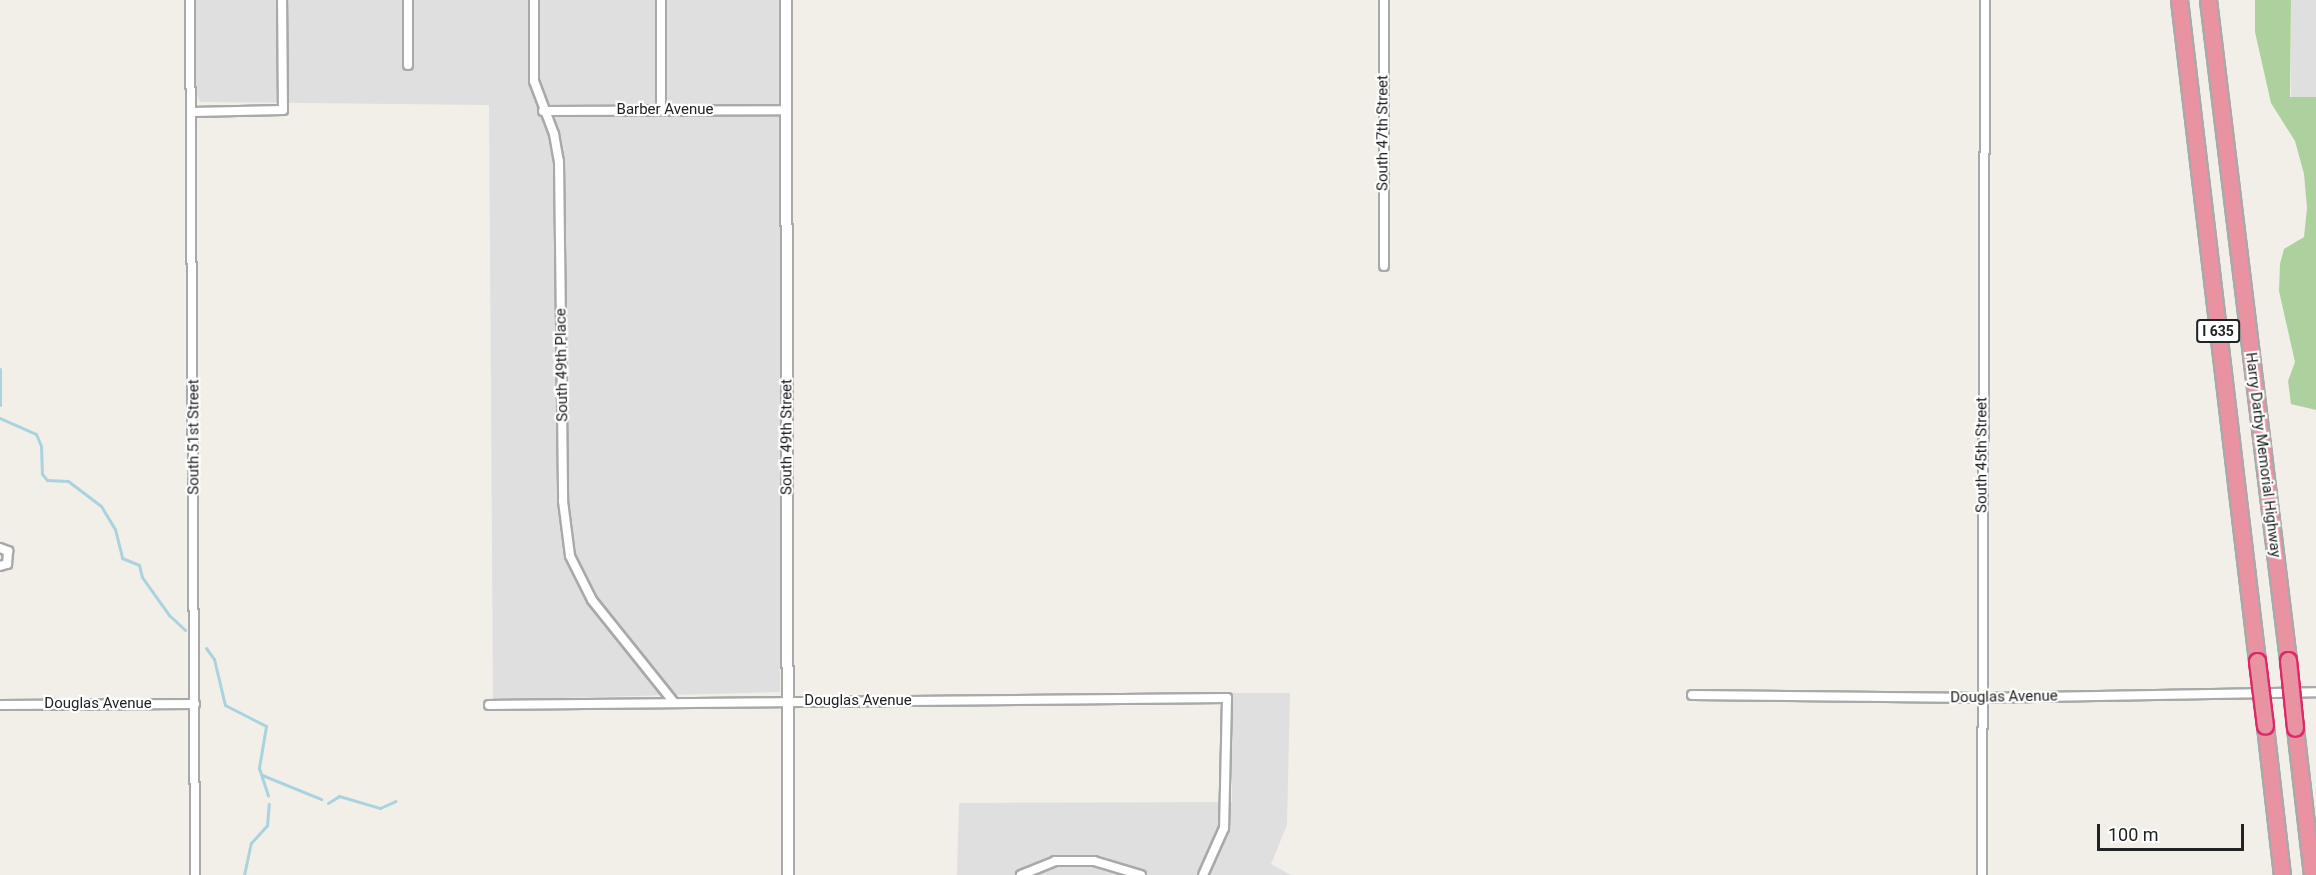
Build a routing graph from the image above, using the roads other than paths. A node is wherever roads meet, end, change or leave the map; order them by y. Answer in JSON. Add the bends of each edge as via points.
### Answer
{"nodes":[{"id":1,"x":190,"y":0,"type":"edge"},
{"id":2,"x":282,"y":0,"type":"edge"},
{"id":3,"x":408,"y":0,"type":"edge"},
{"id":4,"x":534,"y":0,"type":"edge"},
{"id":5,"x":660,"y":0,"type":"edge"},
{"id":6,"x":786,"y":0,"type":"edge"},
{"id":7,"x":1384,"y":0,"type":"edge"},
{"id":8,"x":1985,"y":0,"type":"edge"},
{"id":9,"x":2179,"y":0,"type":"edge"},
{"id":10,"x":2208,"y":0,"type":"edge"},
{"id":11,"x":408,"y":64,"type":"dead end"},
{"id":12,"x":661,"y":110,"type":"junction"},
{"id":13,"x":786,"y":110,"type":"junction"},
{"id":14,"x":543,"y":111,"type":"junction"},
{"id":15,"x":193,"y":112,"type":"junction"},
{"id":16,"x":1384,"y":266,"type":"dead end"},
{"id":17,"x":0,"y":548,"type":"edge"},
{"id":18,"x":0,"y":566,"type":"edge"},
{"id":19,"x":2316,"y":692,"type":"edge"},
{"id":20,"x":1692,"y":695,"type":"dead end"},
{"id":21,"x":1980,"y":698,"type":"junction"},
{"id":22,"x":674,"y":701,"type":"junction"},
{"id":23,"x":788,"y":701,"type":"junction"},
{"id":24,"x":195,"y":704,"type":"junction"},
{"id":25,"x":0,"y":705,"type":"edge"},
{"id":26,"x":489,"y":705,"type":"dead end"},
{"id":27,"x":195,"y":875,"type":"edge"},
{"id":28,"x":788,"y":875,"type":"edge"},
{"id":29,"x":1021,"y":875,"type":"edge"},
{"id":30,"x":1141,"y":875,"type":"edge"},
{"id":31,"x":1203,"y":875,"type":"edge"},
{"id":32,"x":1982,"y":875,"type":"edge"},
{"id":33,"x":2282,"y":875,"type":"edge"},
{"id":34,"x":2312,"y":875,"type":"edge"}],
"edges":[{"from":1,"to":15,"type":"street","name":"South 51st Street"},
{"from":2,"to":15,"type":"street","via":[[283,110]]},
{"from":3,"to":11,"type":"street"},
{"from":4,"to":14,"type":"street","name":"South 49th Place","via":[[534,81]]},
{"from":5,"to":12,"type":"street"},
{"from":6,"to":13,"type":"street","name":"South 49th Street"},
{"from":7,"to":16,"type":"street","name":"South 47th Street"},
{"from":8,"to":21,"type":"street","name":"South 45th Street"},
{"from":9,"to":33,"type":"highway","name":"Harry Darby Memorial Highway","number":"I 635","bridge":true},
{"from":10,"to":34,"type":"highway","name":"Harry Darby Memorial Highway","number":"I 635","bridge":true},
{"from":12,"to":13,"type":"street","name":"Barber Avenue"},
{"from":12,"to":14,"type":"street","name":"Barber Avenue"},
{"from":13,"to":23,"type":"street","name":"South 49th Street"},
{"from":14,"to":22,"type":"street","name":"South 49th Place","via":[[555,134],[559,161],[563,501],[570,556],[592,600]]},
{"from":15,"to":24,"type":"street","name":"South 51st Street"},
{"from":17,"to":18,"type":"street","via":[[8,551],[7,564]]},
{"from":19,"to":21,"type":"street","name":"Douglas Avenue"},
{"from":20,"to":21,"type":"street","name":"Douglas Avenue"},
{"from":21,"to":32,"type":"street","name":"South 45th Street"},
{"from":22,"to":23,"type":"street","name":"Douglas Avenue"},
{"from":22,"to":26,"type":"street","name":"Douglas Avenue"},
{"from":23,"to":28,"type":"street","name":"South 49th Street"},
{"from":23,"to":31,"type":"street","name":"Douglas Avenue","via":[[1227,698],[1224,828]]},
{"from":24,"to":25,"type":"street","name":"Douglas Avenue"},
{"from":24,"to":27,"type":"street","name":"South 51st Street"},
{"from":29,"to":30,"type":"street","via":[[1055,861],[1094,861]]}]}
